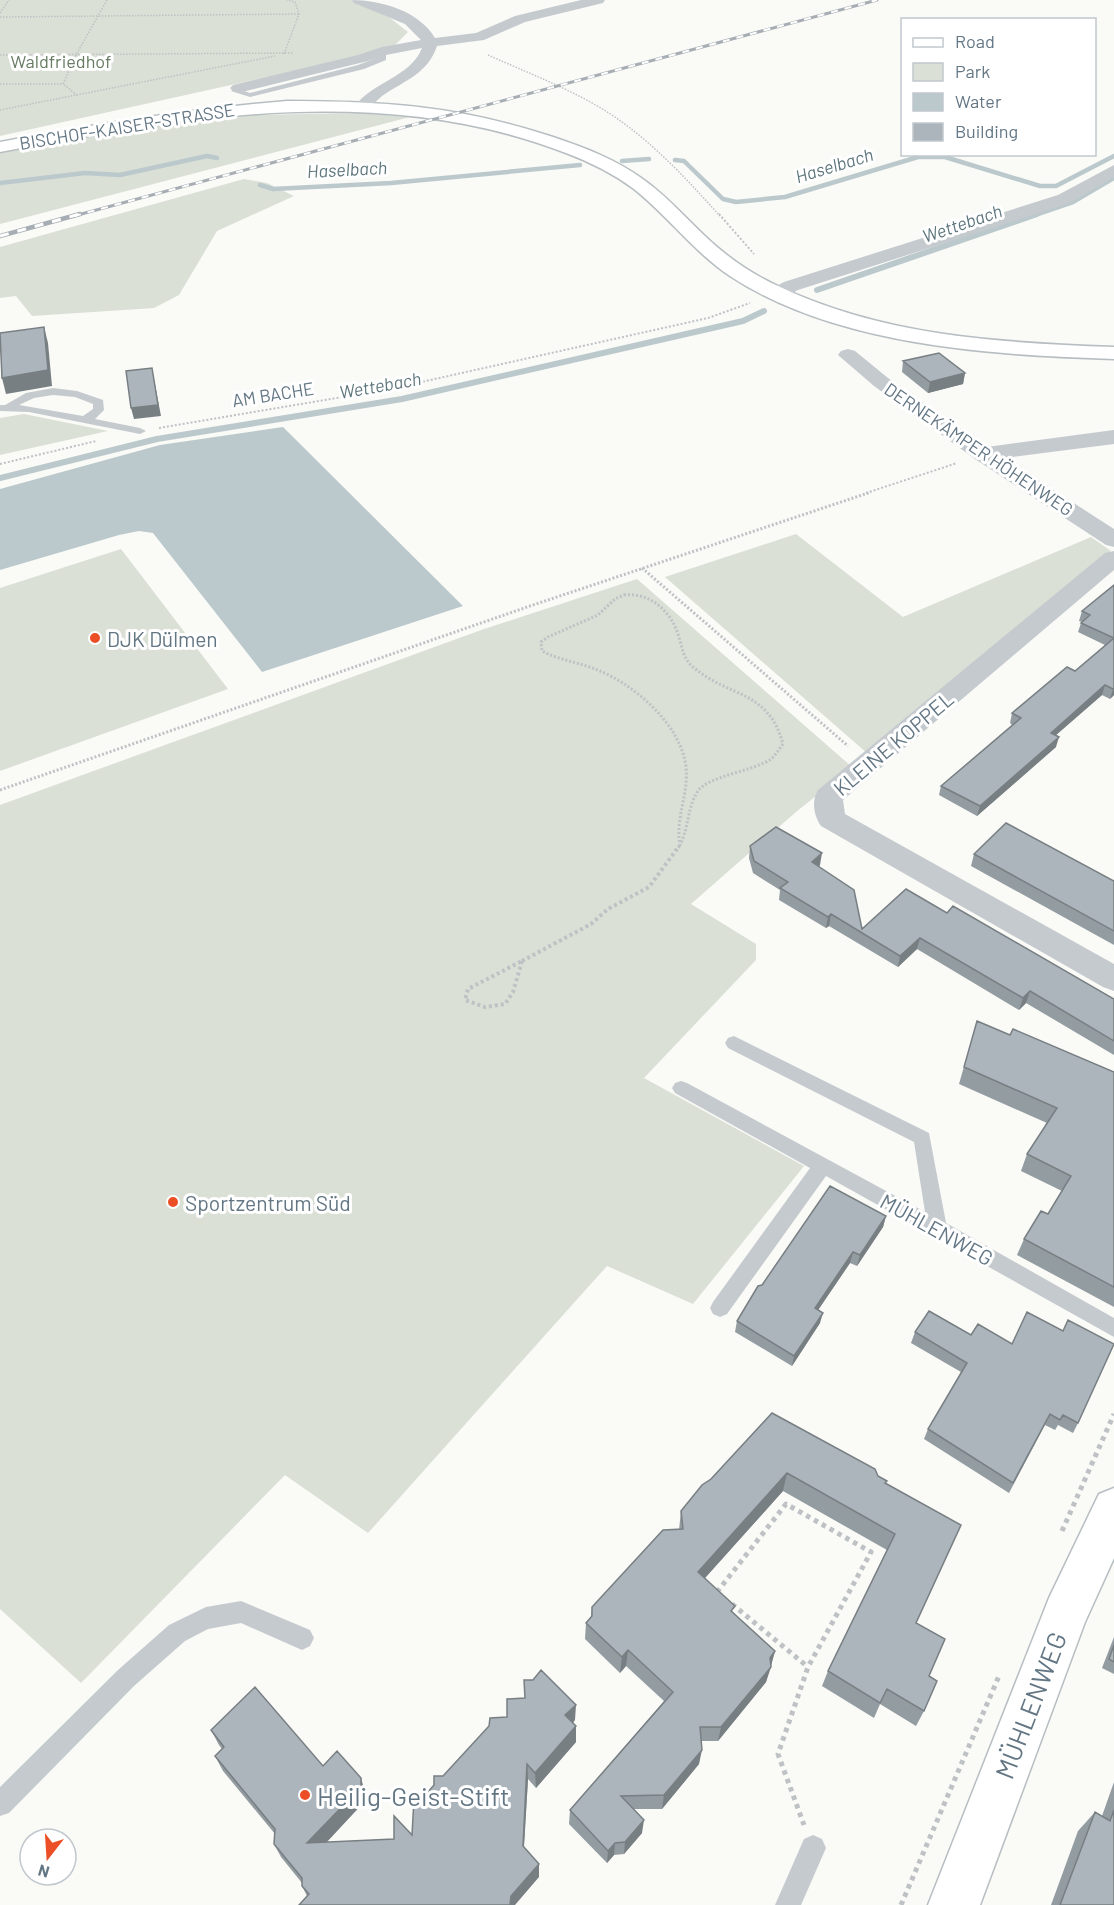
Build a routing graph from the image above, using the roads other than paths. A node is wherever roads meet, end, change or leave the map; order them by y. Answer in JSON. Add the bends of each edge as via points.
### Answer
{"nodes":[{"id":1,"x":359,"y":0,"type":"edge"},
{"id":2,"x":598,"y":0,"type":"edge"},
{"id":3,"x":430,"y":44,"type":"junction"},
{"id":4,"x":238,"y":88,"type":"dead end"},
{"id":5,"x":362,"y":107,"type":"junction"},
{"id":6,"x":1,"y":146,"type":"edge"},
{"id":7,"x":1114,"y":170,"type":"edge"},
{"id":8,"x":776,"y":293,"type":"junction"},
{"id":9,"x":1114,"y":353,"type":"edge"},
{"id":10,"x":848,"y":354,"type":"dead end"},
{"id":11,"x":5,"y":408,"type":"edge"},
{"id":12,"x":86,"y":420,"type":"junction"},
{"id":13,"x":140,"y":431,"type":"road end"},
{"id":14,"x":1114,"y":437,"type":"edge"},
{"id":15,"x":983,"y":454,"type":"junction"},
{"id":16,"x":1114,"y":540,"type":"edge"},
{"id":17,"x":1114,"y":558,"type":"edge"},
{"id":18,"x":1114,"y":979,"type":"edge"},
{"id":19,"x":734,"y":1043,"type":"dead end"},
{"id":20,"x":681,"y":1088,"type":"dead end"},
{"id":21,"x":823,"y":1165,"type":"junction"},
{"id":22,"x":937,"y":1228,"type":"junction"},
{"id":23,"x":720,"y":1308,"type":"dead end"},
{"id":24,"x":1114,"y":1328,"type":"edge"},
{"id":25,"x":1114,"y":1509,"type":"edge"},
{"id":26,"x":302,"y":1638,"type":"dead end"},
{"id":27,"x":0,"y":1804,"type":"edge"},
{"id":28,"x":813,"y":1848,"type":"road end"},
{"id":29,"x":788,"y":1905,"type":"edge"},
{"id":30,"x":954,"y":1905,"type":"edge"}],
"edges":[{"from":1,"to":3,"type":"street","via":[[404,18],[427,34]]},
{"from":2,"to":3,"type":"street","name":"BISCHOF-KAISER-STRASSE","via":[[520,19],[479,37]]},
{"from":3,"to":4,"type":"street","name":"BISCHOF-KAISER-STRASSE","via":[[382,51]]},
{"from":3,"to":5,"type":"street","via":[[424,60],[399,81],[367,99]]},
{"from":5,"to":6,"type":"street","name":"BISCHOF-KAISER-STRASSE","via":[[238,108],[117,124]]},
{"from":5,"to":8,"type":"street","name":"BISCHOF-KAISER-STRASSE","via":[[485,123],[531,134],[600,162],[639,185],[713,255]]},
{"from":7,"to":8,"type":"street","via":[[1064,199]]},
{"from":8,"to":9,"type":"street","name":"BISCHOF-KAISER-STRASSE","via":[[861,324],[958,345]]},
{"from":10,"to":15,"type":"street","name":"DERNEKÄMPER HÖHENWEG"},
{"from":11,"to":12,"type":"lane"},
{"from":11,"to":12,"type":"lane","via":[[39,393],[72,393],[99,402],[98,410]]},
{"from":12,"to":13,"type":"lane"},
{"from":14,"to":15,"type":"street"},
{"from":15,"to":16,"type":"street","name":"DERNEKÄMPER HÖHENWEG"},
{"from":17,"to":18,"type":"street","name":"KLEINE KOPPEL","via":[[828,797],[831,819]]},
{"from":19,"to":22,"type":"lane","via":[[923,1138]]},
{"from":20,"to":21,"type":"lane","name":"MÜHLENWEG"},
{"from":21,"to":22,"type":"lane","name":"MÜHLENWEG"},
{"from":21,"to":23,"type":"lane"},
{"from":22,"to":24,"type":"lane","name":"MÜHLENWEG"},
{"from":25,"to":30,"type":"street","name":"MÜHLENWEG","via":[[1065,1614]]},
{"from":26,"to":27,"type":"lane","via":[[241,1612],[206,1618],[177,1633],[126,1678]]},
{"from":28,"to":29,"type":"lane"}]}
